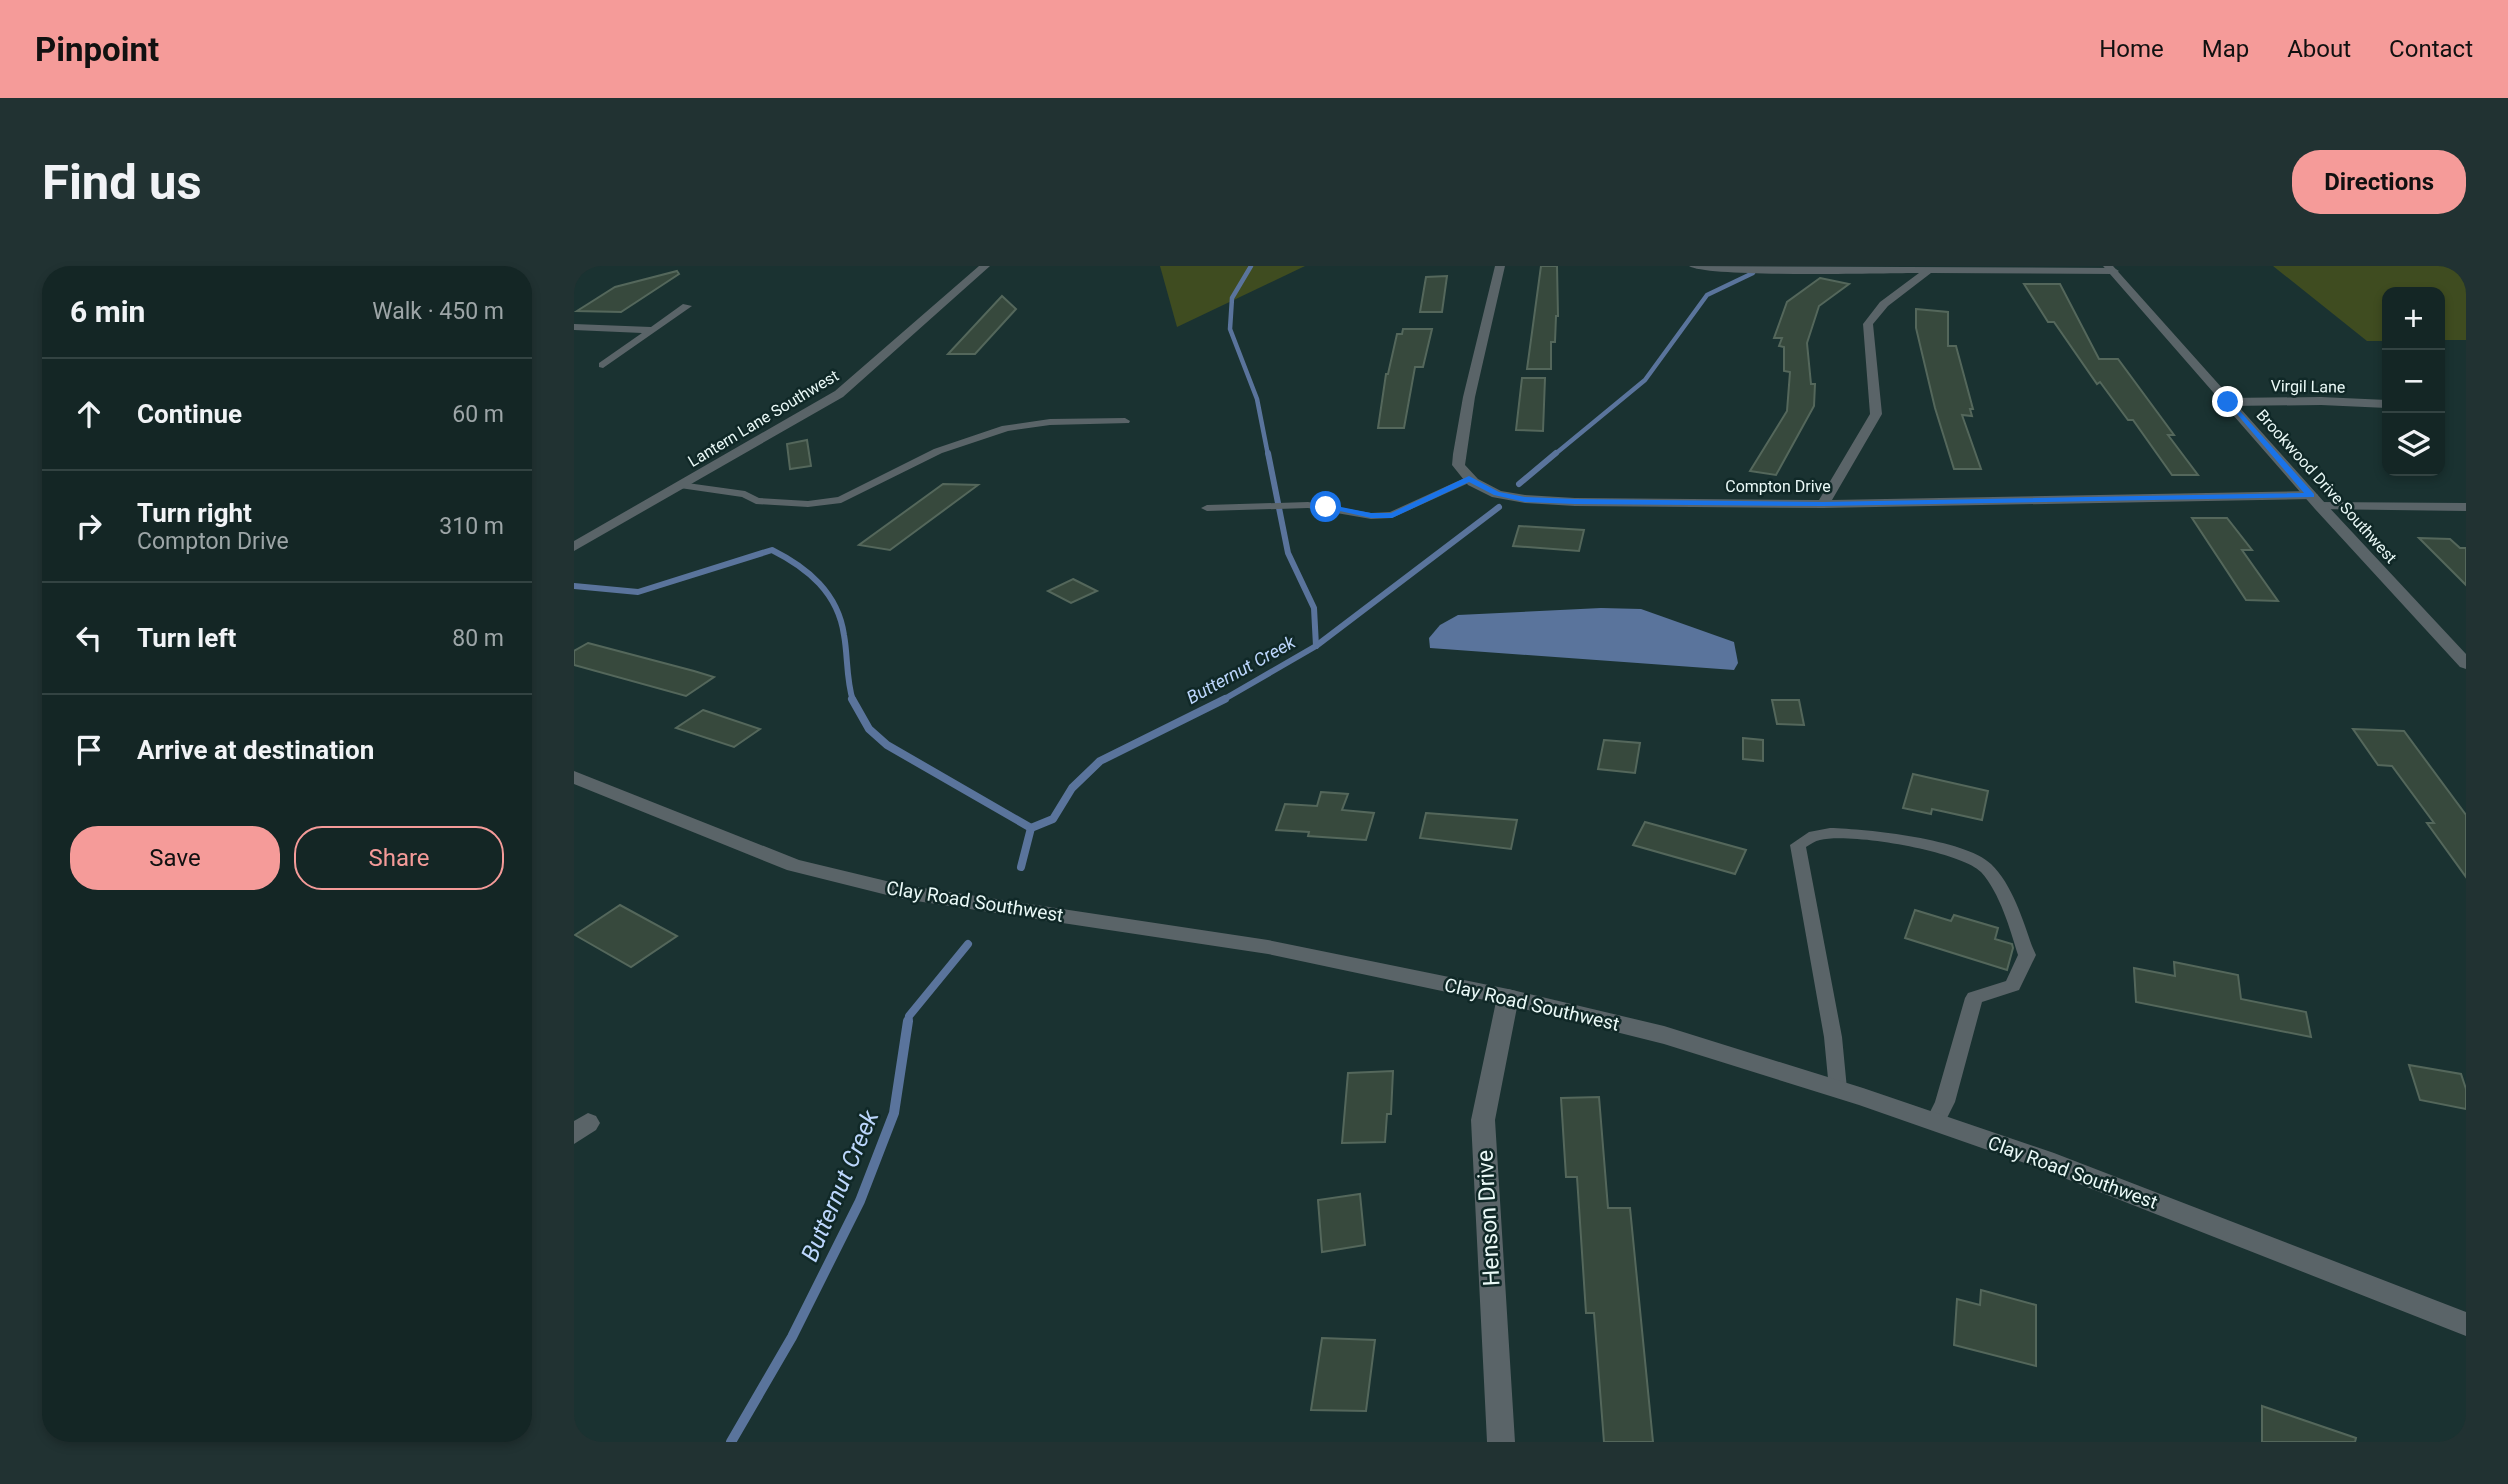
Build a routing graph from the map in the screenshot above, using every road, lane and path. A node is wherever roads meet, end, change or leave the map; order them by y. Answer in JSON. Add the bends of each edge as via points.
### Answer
{"nodes":[{"id":1,"x":985,"y":266,"type":"edge"},
{"id":2,"x":1500,"y":266,"type":"edge"},
{"id":3,"x":1694,"y":266,"type":"edge"},
{"id":4,"x":2111,"y":269,"type":"edge"},
{"id":5,"x":1930,"y":270,"type":"junction"},
{"id":6,"x":687,"y":306,"type":"dead end"},
{"id":7,"x":574,"y":327,"type":"edge"},
{"id":8,"x":654,"y":330,"type":"junction"},
{"id":9,"x":603,"y":365,"type":"dead end"},
{"id":10,"x":2228,"y":402,"type":"junction"},
{"id":11,"x":2382,"y":404,"type":"edge"},
{"id":12,"x":1125,"y":421,"type":"dead end"},
{"id":13,"x":1469,"y":479,"type":"junction"},
{"id":14,"x":680,"y":485,"type":"junction"},
{"id":15,"x":2316,"y":501,"type":"junction"},
{"id":16,"x":1823,"y":504,"type":"junction"},
{"id":17,"x":2466,"y":507,"type":"edge"},
{"id":18,"x":1207,"y":508,"type":"dead end"},
{"id":19,"x":574,"y":547,"type":"edge"},
{"id":20,"x":2466,"y":664,"type":"edge"},
{"id":21,"x":574,"y":777,"type":"edge"},
{"id":22,"x":1508,"y":997,"type":"junction"},
{"id":23,"x":1838,"y":1089,"type":"junction"},
{"id":24,"x":1935,"y":1122,"type":"junction"},
{"id":25,"x":2466,"y":1324,"type":"edge"},
{"id":26,"x":1501,"y":1442,"type":"edge"}],
"edges":[{"from":1,"to":14,"type":"street","name":"Lantern Lane Southwest","via":[[839,394]]},
{"from":2,"to":13,"type":"street","via":[[1459,454]]},
{"from":3,"to":5,"type":"street"},
{"from":4,"to":5,"type":"street"},
{"from":4,"to":10,"type":"street","name":"Brookwood Drive Southwest"},
{"from":5,"to":16,"type":"street","via":[[1884,304],[1868,324],[1877,414]]},
{"from":6,"to":8,"type":"street"},
{"from":7,"to":8,"type":"street"},
{"from":8,"to":9,"type":"street"},
{"from":10,"to":11,"type":"street","name":"Virgil Lane"},
{"from":10,"to":15,"type":"street","name":"Brookwood Drive Southwest"},
{"from":12,"to":14,"type":"lane","via":[[1006,428],[938,451],[841,500],[808,504],[756,501],[744,494]]},
{"from":13,"to":16,"type":"street","name":"Compton Drive","via":[[1497,494],[1525,499]]},
{"from":13,"to":18,"type":"lane","via":[[1392,515],[1308,505]]},
{"from":14,"to":19,"type":"street","name":"Lantern Lane Southwest"},
{"from":15,"to":16,"type":"street","name":"Compton Drive"},
{"from":15,"to":17,"type":"street","name":"Compton Drive"},
{"from":15,"to":20,"type":"street","name":"Brookwood Drive Southwest"},
{"from":21,"to":22,"type":"street","name":"Clay Road Southwest","via":[[794,865],[903,892],[1268,947]]},
{"from":22,"to":23,"type":"street","name":"Clay Road Southwest","via":[[1664,1035]]},
{"from":22,"to":26,"type":"street","name":"Henson Drive","via":[[1483,1120]]},
{"from":23,"to":24,"type":"street","name":"Clay Road Southwest"},
{"from":23,"to":24,"type":"lane","via":[[1798,845],[1818,834],[1873,835],[1944,850],[1983,865],[2019,930],[2027,955],[2013,985],[1974,998],[1945,1102]]},
{"from":24,"to":25,"type":"street","name":"Clay Road Southwest"}]}
